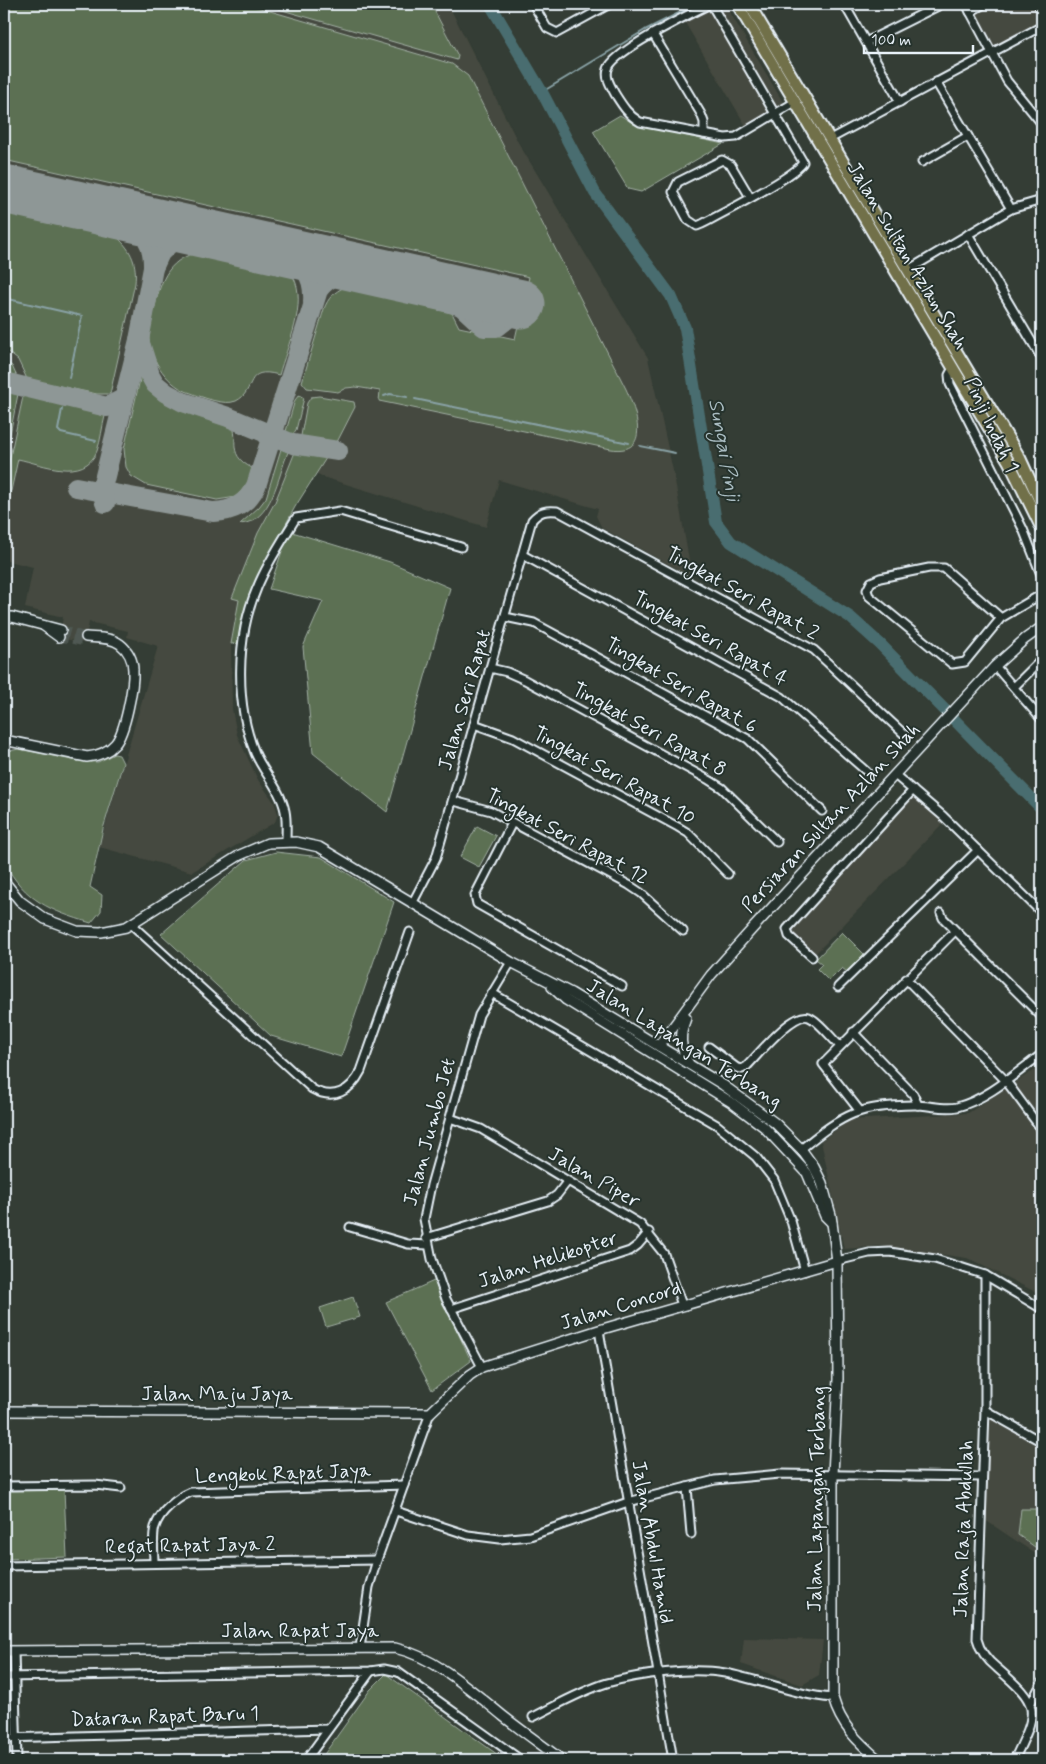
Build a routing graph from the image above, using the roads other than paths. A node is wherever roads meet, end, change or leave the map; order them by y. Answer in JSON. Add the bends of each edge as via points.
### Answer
{"nodes":[{"id":1,"x":533,"y":4,"type":"edge"},
{"id":2,"x":610,"y":4,"type":"edge"},
{"id":3,"x":711,"y":4,"type":"edge"},
{"id":4,"x":736,"y":4,"type":"edge"},
{"id":5,"x":844,"y":4,"type":"edge"},
{"id":6,"x":942,"y":4,"type":"edge"},
{"id":7,"x":966,"y":4,"type":"edge"},
{"id":8,"x":984,"y":4,"type":"edge"},
{"id":9,"x":1038,"y":4,"type":"edge"},
{"id":10,"x":752,"y":8,"type":"edge"},
{"id":11,"x":1042,"y":11,"type":"edge"},
{"id":12,"x":970,"y":12,"type":"junction"},
{"id":13,"x":1042,"y":26,"type":"edge"},
{"id":14,"x":652,"y":34,"type":"junction"},
{"id":15,"x":866,"y":42,"type":"junction"},
{"id":16,"x":992,"y":53,"type":"junction"},
{"id":17,"x":936,"y":82,"type":"junction"},
{"id":18,"x":795,"y":102,"type":"junction"},
{"id":19,"x":900,"y":102,"type":"junction"},
{"id":20,"x":776,"y":113,"type":"junction"},
{"id":21,"x":1042,"y":124,"type":"edge"},
{"id":22,"x":704,"y":134,"type":"junction"},
{"id":23,"x":968,"y":136,"type":"junction"},
{"id":24,"x":830,"y":139,"type":"junction"},
{"id":25,"x":922,"y":162,"type":"dead end"},
{"id":26,"x":750,"y":197,"type":"junction"},
{"id":27,"x":1042,"y":200,"type":"edge"},
{"id":28,"x":1011,"y":209,"type":"junction"},
{"id":29,"x":968,"y":234,"type":"junction"},
{"id":30,"x":908,"y":270,"type":"junction"},
{"id":31,"x":1042,"y":359,"type":"edge"},
{"id":32,"x":953,"y":368,"type":"junction"},
{"id":33,"x":1042,"y":506,"type":"edge"},
{"id":34,"x":546,"y":510,"type":"joint"},
{"id":35,"x":1042,"y":529,"type":"edge"},
{"id":36,"x":461,"y":547,"type":"dead end"},
{"id":37,"x":523,"y":555,"type":"junction"},
{"id":38,"x":1042,"y":577,"type":"edge"},
{"id":39,"x":1042,"y":594,"type":"edge"},
{"id":40,"x":505,"y":617,"type":"junction"},
{"id":41,"x":4,"y":618,"type":"edge"},
{"id":42,"x":1001,"y":618,"type":"junction"},
{"id":43,"x":1042,"y":627,"type":"edge"},
{"id":44,"x":60,"y":633,"type":"tunnel mouth"},
{"id":45,"x":1042,"y":634,"type":"edge"},
{"id":46,"x":88,"y":639,"type":"tunnel mouth"},
{"id":47,"x":1042,"y":659,"type":"edge"},
{"id":48,"x":490,"y":668,"type":"junction"},
{"id":49,"x":997,"y":668,"type":"junction"},
{"id":50,"x":1014,"y":687,"type":"junction"},
{"id":51,"x":1042,"y":720,"type":"edge"},
{"id":52,"x":474,"y":724,"type":"junction"},
{"id":53,"x":904,"y":734,"type":"dead end"},
{"id":54,"x":4,"y":740,"type":"edge"},
{"id":55,"x":15,"y":743,"type":"junction"},
{"id":56,"x":4,"y":748,"type":"edge"},
{"id":57,"x":867,"y":772,"type":"dead end"},
{"id":58,"x":897,"y":776,"type":"junction"},
{"id":59,"x":913,"y":790,"type":"junction"},
{"id":60,"x":454,"y":801,"type":"junction"},
{"id":61,"x":822,"y":811,"type":"dead end"},
{"id":62,"x":512,"y":823,"type":"junction"},
{"id":63,"x":286,"y":841,"type":"junction"},
{"id":64,"x":777,"y":842,"type":"dead end"},
{"id":65,"x":978,"y":850,"type":"junction"},
{"id":66,"x":728,"y":874,"type":"dead end"},
{"id":67,"x":4,"y":881,"type":"edge"},
{"id":68,"x":413,"y":902,"type":"junction"},
{"id":69,"x":941,"y":912,"type":"dead end"},
{"id":70,"x":1042,"y":913,"type":"edge"},
{"id":71,"x":131,"y":924,"type":"junction"},
{"id":72,"x":956,"y":930,"type":"junction"},
{"id":73,"x":683,"y":931,"type":"dead end"},
{"id":74,"x":410,"y":932,"type":"dead end"},
{"id":75,"x":812,"y":957,"type":"dead end"},
{"id":76,"x":511,"y":962,"type":"junction"},
{"id":77,"x":906,"y":979,"type":"junction"},
{"id":78,"x":548,"y":983,"type":"junction"},
{"id":79,"x":622,"y":986,"type":"dead end"},
{"id":80,"x":838,"y":987,"type":"dead end"},
{"id":81,"x":492,"y":993,"type":"junction"},
{"id":82,"x":591,"y":1016,"type":"junction"},
{"id":83,"x":1042,"y":1017,"type":"edge"},
{"id":84,"x":686,"y":1018,"type":"junction"},
{"id":85,"x":674,"y":1028,"type":"junction"},
{"id":86,"x":854,"y":1032,"type":"junction"},
{"id":87,"x":637,"y":1033,"type":"junction"},
{"id":88,"x":840,"y":1046,"type":"junction"},
{"id":89,"x":709,"y":1047,"type":"dead end"},
{"id":90,"x":661,"y":1049,"type":"junction"},
{"id":91,"x":1042,"y":1054,"type":"edge"},
{"id":92,"x":689,"y":1064,"type":"junction"},
{"id":93,"x":1006,"y":1081,"type":"junction"},
{"id":94,"x":707,"y":1087,"type":"junction"},
{"id":95,"x":918,"y":1105,"type":"junction"},
{"id":96,"x":859,"y":1110,"type":"junction"},
{"id":97,"x":450,"y":1118,"type":"junction"},
{"id":98,"x":1042,"y":1130,"type":"edge"},
{"id":99,"x":781,"y":1144,"type":"junction"},
{"id":100,"x":801,"y":1149,"type":"junction"},
{"id":101,"x":807,"y":1173,"type":"junction"},
{"id":102,"x":567,"y":1182,"type":"junction"},
{"id":103,"x":832,"y":1223,"type":"junction"},
{"id":104,"x":350,"y":1227,"type":"dead end"},
{"id":105,"x":649,"y":1232,"type":"junction"},
{"id":106,"x":427,"y":1242,"type":"junction"},
{"id":107,"x":837,"y":1261,"type":"junction"},
{"id":108,"x":805,"y":1271,"type":"junction"},
{"id":109,"x":985,"y":1275,"type":"junction"},
{"id":110,"x":682,"y":1305,"type":"junction"},
{"id":111,"x":451,"y":1309,"type":"junction"},
{"id":112,"x":1042,"y":1309,"type":"edge"},
{"id":113,"x":599,"y":1330,"type":"junction"},
{"id":114,"x":482,"y":1367,"type":"junction"},
{"id":115,"x":985,"y":1410,"type":"junction"},
{"id":116,"x":4,"y":1411,"type":"edge"},
{"id":117,"x":430,"y":1413,"type":"junction"},
{"id":118,"x":1042,"y":1442,"type":"edge"},
{"id":119,"x":833,"y":1474,"type":"junction"},
{"id":120,"x":982,"y":1477,"type":"junction"},
{"id":121,"x":404,"y":1485,"type":"junction"},
{"id":122,"x":4,"y":1486,"type":"edge"},
{"id":123,"x":687,"y":1487,"type":"junction"},
{"id":124,"x":120,"y":1488,"type":"dead end"},
{"id":125,"x":628,"y":1502,"type":"junction"},
{"id":126,"x":396,"y":1511,"type":"junction"},
{"id":127,"x":691,"y":1534,"type":"dead end"},
{"id":128,"x":376,"y":1560,"type":"junction"},
{"id":129,"x":154,"y":1563,"type":"junction"},
{"id":130,"x":4,"y":1566,"type":"edge"},
{"id":131,"x":360,"y":1648,"type":"junction"},
{"id":132,"x":4,"y":1651,"type":"edge"},
{"id":133,"x":14,"y":1651,"type":"junction"},
{"id":134,"x":371,"y":1671,"type":"junction"},
{"id":135,"x":657,"y":1675,"type":"junction"},
{"id":136,"x":15,"y":1677,"type":"junction"},
{"id":137,"x":4,"y":1678,"type":"edge"},
{"id":138,"x":1042,"y":1682,"type":"edge"},
{"id":139,"x":833,"y":1698,"type":"junction"},
{"id":140,"x":1031,"y":1703,"type":"junction"},
{"id":141,"x":534,"y":1717,"type":"dead end"},
{"id":142,"x":328,"y":1729,"type":"junction"},
{"id":143,"x":16,"y":1737,"type":"junction"},
{"id":144,"x":4,"y":1738,"type":"edge"},
{"id":145,"x":17,"y":1760,"type":"edge"},
{"id":146,"x":306,"y":1760,"type":"edge"},
{"id":147,"x":521,"y":1760,"type":"edge"},
{"id":148,"x":562,"y":1760,"type":"edge"},
{"id":149,"x":672,"y":1760,"type":"edge"},
{"id":150,"x":879,"y":1760,"type":"edge"},
{"id":151,"x":1014,"y":1760,"type":"edge"}],
"edges":[{"from":1,"to":2,"type":"street","via":[[551,32],[562,32]]},
{"from":3,"to":14,"type":"street"},
{"from":3,"to":20,"type":"street"},
{"from":4,"to":18,"type":"main road","name":"Jalan Sultan Azlan Shah"},
{"from":5,"to":15,"type":"street"},
{"from":6,"to":15,"type":"street"},
{"from":7,"to":12,"type":"street"},
{"from":8,"to":12,"type":"street"},
{"from":9,"to":11,"type":"street"},
{"from":10,"to":18,"type":"main road","via":[[795,92]]},
{"from":10,"to":24,"type":"main road","name":"Jalan Sultan Azlan Shah"},
{"from":12,"to":16,"type":"street"},
{"from":13,"to":16,"type":"street"},
{"from":14,"to":22,"type":"street","via":[[701,114]]},
{"from":14,"to":22,"type":"street","via":[[611,62],[607,76],[609,84],[625,109],[640,122]]},
{"from":15,"to":19,"type":"street"},
{"from":16,"to":17,"type":"street"},
{"from":16,"to":21,"type":"street","via":[[1013,90]]},
{"from":17,"to":19,"type":"street"},
{"from":17,"to":23,"type":"street"},
{"from":18,"to":20,"type":"street"},
{"from":18,"to":32,"type":"main road","name":"Jalan Sultan Azlan Shah"},
{"from":19,"to":24,"type":"street"},
{"from":20,"to":22,"type":"street","via":[[736,137]]},
{"from":20,"to":26,"type":"street","via":[[803,162],[795,172]]},
{"from":23,"to":25,"type":"street"},
{"from":23,"to":28,"type":"street"},
{"from":24,"to":30,"type":"main road","name":"Jalan Sultan Azlan Shah"},
{"from":26,"to":26,"type":"street","via":[[697,226],[688,220],[673,192],[678,182],[722,160],[731,165]]},
{"from":27,"to":28,"type":"street"},
{"from":28,"to":29,"type":"street"},
{"from":29,"to":30,"type":"street"},
{"from":29,"to":31,"type":"street"},
{"from":30,"to":33,"type":"main road","name":"Jalan Sultan Azlan Shah","via":[[1020,458]]},
{"from":32,"to":35,"type":"main road","name":"Jalan Sultan Azlan Shah","via":[[1009,462]]},
{"from":32,"to":38,"type":"street","name":"Pinji Indah 1","via":[[949,375],[950,384],[1023,529]]},
{"from":34,"to":37,"type":"street","name":"Jalan Seri Rapat","via":[[532,520]]},
{"from":34,"to":53,"type":"street","name":"Tingkat Seri Rapat 2","via":[[557,511],[814,650]]},
{"from":36,"to":63,"type":"street","via":[[340,512],[296,518],[267,565],[256,590],[243,646],[242,676],[248,732],[256,755],[285,809]]},
{"from":37,"to":40,"type":"street","name":"Jalan Seri Rapat"},
{"from":37,"to":57,"type":"street","name":"Tingkat Seri Rapat 4","via":[[782,697]]},
{"from":39,"to":42,"type":"street"},
{"from":40,"to":48,"type":"street","name":"Jalan Seri Rapat"},
{"from":40,"to":61,"type":"street","name":"Tingkat Seri Rapat 6","via":[[534,623],[748,739]]},
{"from":41,"to":44,"type":"street","via":[[42,624]]},
{"from":42,"to":42,"type":"street","via":[[944,568],[880,578],[871,582],[867,590],[870,596],[952,664],[965,662]]},
{"from":43,"to":49,"type":"street","name":"Persiaran Sultan Azlan Shah","via":[[1025,638]]},
{"from":45,"to":49,"type":"street","name":"Persiaran Sultan Azlan Shah"},
{"from":46,"to":55,"type":"street","via":[[114,640],[127,651],[133,666],[123,730],[115,745],[87,757]]},
{"from":47,"to":50,"type":"street"},
{"from":48,"to":52,"type":"street","name":"Jalan Seri Rapat"},
{"from":48,"to":64,"type":"street","name":"Tingkat Seri Rapat 8","via":[[525,680],[710,780]]},
{"from":49,"to":50,"type":"street"},
{"from":49,"to":58,"type":"street","name":"Persiaran Sultan Azlan Shah"},
{"from":50,"to":51,"type":"street"},
{"from":52,"to":60,"type":"street","name":"Jalan Seri Rapat"},
{"from":52,"to":66,"type":"street","name":"Tingkat Seri Rapat 10","via":[[513,738],[678,827]]},
{"from":54,"to":55,"type":"street"},
{"from":55,"to":56,"type":"street"},
{"from":58,"to":59,"type":"street"},
{"from":58,"to":84,"type":"street","name":"Persiaran Sultan Azlan Shah","via":[[714,978]]},
{"from":58,"to":85,"type":"street","name":"Persiaran Sultan Azlan Shah","via":[[711,975]]},
{"from":59,"to":65,"type":"street"},
{"from":59,"to":75,"type":"street","via":[[787,930],[789,936]]},
{"from":60,"to":62,"type":"street","name":"Tingkat Seri Rapat 12","via":[[491,810]]},
{"from":60,"to":68,"type":"street","name":"Jalan Seri Rapat","via":[[436,858]]},
{"from":62,"to":73,"type":"street","name":"Tingkat Seri Rapat 12","via":[[636,888]]},
{"from":62,"to":79,"type":"street","via":[[476,895],[477,904]]},
{"from":63,"to":68,"type":"street","name":"Jalan Lapangan Terbang","via":[[331,852]]},
{"from":63,"to":71,"type":"street","name":"Jalan Lapangan Terbang","via":[[268,843],[240,855]]},
{"from":65,"to":70,"type":"street"},
{"from":65,"to":80,"type":"street"},
{"from":67,"to":71,"type":"street","name":"Jalan Lapangan Terbang","via":[[32,912],[64,928],[101,932],[120,930]]},
{"from":68,"to":76,"type":"street","name":"Jalan Lapangan Terbang"},
{"from":69,"to":72,"type":"street"},
{"from":71,"to":74,"type":"street","via":[[312,1089],[320,1094],[334,1095],[346,1091],[362,1071]]},
{"from":72,"to":77,"type":"street"},
{"from":72,"to":83,"type":"street"},
{"from":76,"to":78,"type":"street","name":"Jalan Lapangan Terbang"},
{"from":76,"to":81,"type":"street","name":"Jalan Jumbo Jet"},
{"from":77,"to":86,"type":"street"},
{"from":77,"to":93,"type":"street"},
{"from":78,"to":82,"type":"street","name":"Jalan Lapangan Terbang","via":[[566,1000]]},
{"from":78,"to":87,"type":"street","name":"Jalan Lapangan Terbang","via":[[571,993]]},
{"from":81,"to":97,"type":"street","name":"Jalan Jumbo Jet","via":[[479,1015]]},
{"from":81,"to":108,"type":"street","via":[[717,1125],[756,1157],[777,1188],[791,1221]]},
{"from":82,"to":90,"type":"street","via":[[647,1047]]},
{"from":82,"to":94,"type":"street","name":"Jalan Lapangan Terbang"},
{"from":84,"to":90,"type":"street","name":"Persiaran Sultan Azlan Shah"},
{"from":84,"to":92,"type":"street","via":[[680,1033],[680,1046]]},
{"from":85,"to":87,"type":"street","via":[[659,1038]]},
{"from":85,"to":90,"type":"street","name":"Persiaran Sultan Azlan Shah"},
{"from":86,"to":88,"type":"street"},
{"from":86,"to":95,"type":"street","via":[[913,1094]]},
{"from":87,"to":90,"type":"street","name":"Jalan Lapangan Terbang"},
{"from":88,"to":89,"type":"street","via":[[811,1019],[802,1016],[789,1022],[742,1069]]},
{"from":88,"to":96,"type":"street","via":[[826,1060],[824,1068]]},
{"from":90,"to":92,"type":"street","name":"Jalan Lapangan Terbang"},
{"from":90,"to":94,"type":"street"},
{"from":91,"to":93,"type":"street"},
{"from":92,"to":100,"type":"street","name":"Jalan Lapangan Terbang","via":[[772,1120]]},
{"from":93,"to":95,"type":"street","via":[[956,1107]]},
{"from":93,"to":98,"type":"street"},
{"from":94,"to":99,"type":"street","name":"Jalan Lapangan Terbang","via":[[731,1102]]},
{"from":95,"to":96,"type":"street"},
{"from":96,"to":100,"type":"street","via":[[845,1116]]},
{"from":97,"to":102,"type":"street","name":"Jalan Piper","via":[[481,1129]]},
{"from":97,"to":106,"type":"street","name":"Jalan Jumbo Jet","via":[[425,1210]]},
{"from":99,"to":100,"type":"street","via":[[794,1150]]},
{"from":99,"to":101,"type":"street","name":"Jalan Lapangan Terbang"},
{"from":100,"to":101,"type":"street","via":[[801,1160]]},
{"from":100,"to":103,"type":"street","name":"Jalan Lapangan Terbang","via":[[822,1183]]},
{"from":101,"to":103,"type":"street","name":"Jalan Lapangan Terbang","via":[[825,1216]]},
{"from":102,"to":105,"type":"street","name":"Jalan Piper","via":[[628,1215]]},
{"from":102,"to":106,"type":"street","via":[[557,1196],[548,1201]]},
{"from":103,"to":107,"type":"street","name":"Jalan Lapangan Terbang"},
{"from":104,"to":106,"type":"street","via":[[408,1244]]},
{"from":105,"to":110,"type":"street","name":"Jalan Piper","via":[[670,1265]]},
{"from":105,"to":111,"type":"street","name":"Jalan Helikopter","via":[[630,1251]]},
{"from":106,"to":111,"type":"street","name":"Jalan Jumbo Jet"},
{"from":107,"to":108,"type":"street","name":"Jalan Concord"},
{"from":107,"to":109,"type":"street","via":[[869,1253],[897,1253],[934,1259]]},
{"from":107,"to":119,"type":"street","name":"Jalan Lapangan Terbang","via":[[838,1379]]},
{"from":108,"to":110,"type":"street","name":"Jalan Concord"},
{"from":109,"to":112,"type":"street"},
{"from":109,"to":115,"type":"street","name":"Jalan Raja Abdullah"},
{"from":110,"to":113,"type":"street","name":"Jalan Concord"},
{"from":111,"to":114,"type":"street","name":"Jalan Jumbo Jet"},
{"from":113,"to":114,"type":"street","name":"Jalan Concord"},
{"from":113,"to":125,"type":"street","name":"Jalan Abdul Hamid"},
{"from":114,"to":117,"type":"street","name":"Jalan Concord"},
{"from":115,"to":118,"type":"street"},
{"from":115,"to":120,"type":"street","name":"Jalan Raja Abdullah"},
{"from":116,"to":117,"type":"street","name":"Jalan Maju Jaya"},
{"from":117,"to":121,"type":"street"},
{"from":119,"to":120,"type":"street"},
{"from":119,"to":123,"type":"street","via":[[749,1476]]},
{"from":119,"to":139,"type":"street","name":"Jalan Lapangan Terbang"},
{"from":120,"to":140,"type":"street","name":"Jalan Raja Abdullah","via":[[977,1639],[985,1656],[1023,1691]]},
{"from":121,"to":126,"type":"street"},
{"from":121,"to":129,"type":"street","name":"Lengkok Rapat Jaya","via":[[191,1492],[179,1497],[155,1527]]},
{"from":122,"to":124,"type":"street"},
{"from":123,"to":125,"type":"street"},
{"from":123,"to":127,"type":"street"},
{"from":125,"to":126,"type":"street","via":[[530,1536],[500,1539],[468,1536]]},
{"from":125,"to":135,"type":"street","name":"Jalan Abdul Hamid"},
{"from":126,"to":128,"type":"street"},
{"from":128,"to":129,"type":"street","name":"Regat Rapat Jaya 2"},
{"from":128,"to":131,"type":"street"},
{"from":129,"to":130,"type":"street","name":"Regat Rapat Jaya 2"},
{"from":131,"to":133,"type":"street","name":"Jalan Rapat Jaya"},
{"from":131,"to":148,"type":"street","name":"Jalan Rapat Jaya","via":[[395,1648],[425,1659]]},
{"from":132,"to":133,"type":"street","name":"Jalan Rapat Jaya"},
{"from":133,"to":136,"type":"street"},
{"from":134,"to":136,"type":"street","name":"Jalan Rapat Jaya"},
{"from":134,"to":142,"type":"street"},
{"from":134,"to":147,"type":"street","name":"Jalan Rapat Jaya","via":[[398,1672]]},
{"from":135,"to":139,"type":"street","via":[[722,1673]]},
{"from":135,"to":141,"type":"street","via":[[607,1683]]},
{"from":135,"to":149,"type":"street","name":"Jalan Abdul Hamid"},
{"from":136,"to":137,"type":"street","name":"Jalan Rapat Jaya"},
{"from":136,"to":143,"type":"street"},
{"from":138,"to":140,"type":"street"},
{"from":139,"to":150,"type":"street","name":"Jalan Lapangan Terbang","via":[[849,1732]]},
{"from":140,"to":151,"type":"street","via":[[1032,1717]]},
{"from":142,"to":143,"type":"street","name":"Dataran Rapat Baru 1"},
{"from":142,"to":146,"type":"street"},
{"from":143,"to":144,"type":"street","name":"Dataran Rapat Baru 1"},
{"from":143,"to":145,"type":"street"}]}
